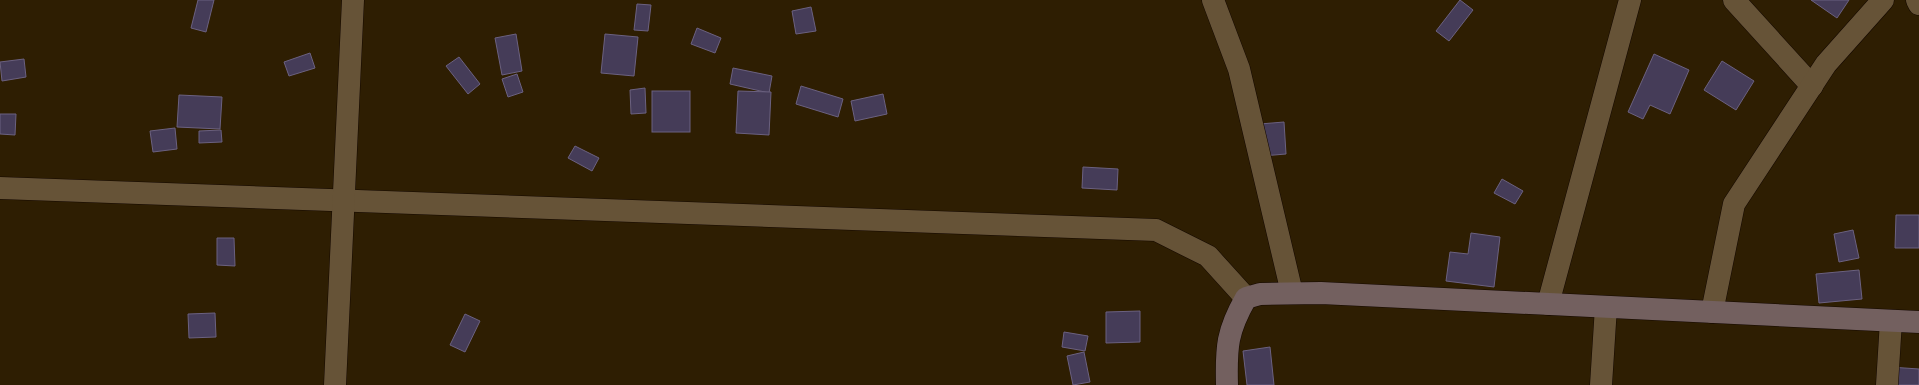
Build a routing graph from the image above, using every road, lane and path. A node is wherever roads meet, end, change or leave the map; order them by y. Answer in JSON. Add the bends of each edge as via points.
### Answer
{"nodes":[{"id":1,"x":353,"y":0,"type":"edge"},
{"id":2,"x":1630,"y":0,"type":"edge"},
{"id":3,"x":1734,"y":0,"type":"edge"},
{"id":4,"x":1883,"y":0,"type":"edge"},
{"id":5,"x":1917,"y":0,"type":"edge"},
{"id":6,"x":1217,"y":3,"type":"edge"},
{"id":7,"x":1919,"y":4,"type":"edge"},
{"id":8,"x":1812,"y":86,"type":"junction"},
{"id":9,"x":0,"y":188,"type":"edge"},
{"id":10,"x":344,"y":201,"type":"junction"},
{"id":11,"x":1292,"y":293,"type":"junction"},
{"id":12,"x":1246,"y":298,"type":"junction"},
{"id":13,"x":1548,"y":304,"type":"junction"},
{"id":14,"x":1606,"y":307,"type":"junction"},
{"id":15,"x":1712,"y":312,"type":"junction"},
{"id":16,"x":1891,"y":321,"type":"junction"},
{"id":17,"x":1919,"y":322,"type":"edge"},
{"id":18,"x":335,"y":385,"type":"edge"},
{"id":19,"x":1227,"y":385,"type":"edge"},
{"id":20,"x":1601,"y":385,"type":"edge"},
{"id":21,"x":1887,"y":385,"type":"edge"}],
"edges":[{"from":1,"to":10,"type":"street"},
{"from":2,"to":13,"type":"street"},
{"from":3,"to":8,"type":"street"},
{"from":4,"to":8,"type":"street","via":[[1826,64]]},
{"from":5,"to":7,"type":"street"},
{"from":6,"to":11,"type":"street","via":[[1239,69]]},
{"from":8,"to":15,"type":"street","via":[[1734,204]]},
{"from":9,"to":10,"type":"street"},
{"from":10,"to":12,"type":"street","via":[[1156,230],[1208,256]]},
{"from":10,"to":18,"type":"street"},
{"from":11,"to":12,"type":"street","via":[[1260,294]]},
{"from":11,"to":13,"type":"street"},
{"from":12,"to":19,"type":"street","via":[[1234,319],[1226,350]]},
{"from":13,"to":14,"type":"street"},
{"from":14,"to":15,"type":"street"},
{"from":14,"to":20,"type":"street"},
{"from":15,"to":16,"type":"street"},
{"from":16,"to":17,"type":"street"},
{"from":16,"to":21,"type":"street"}]}
